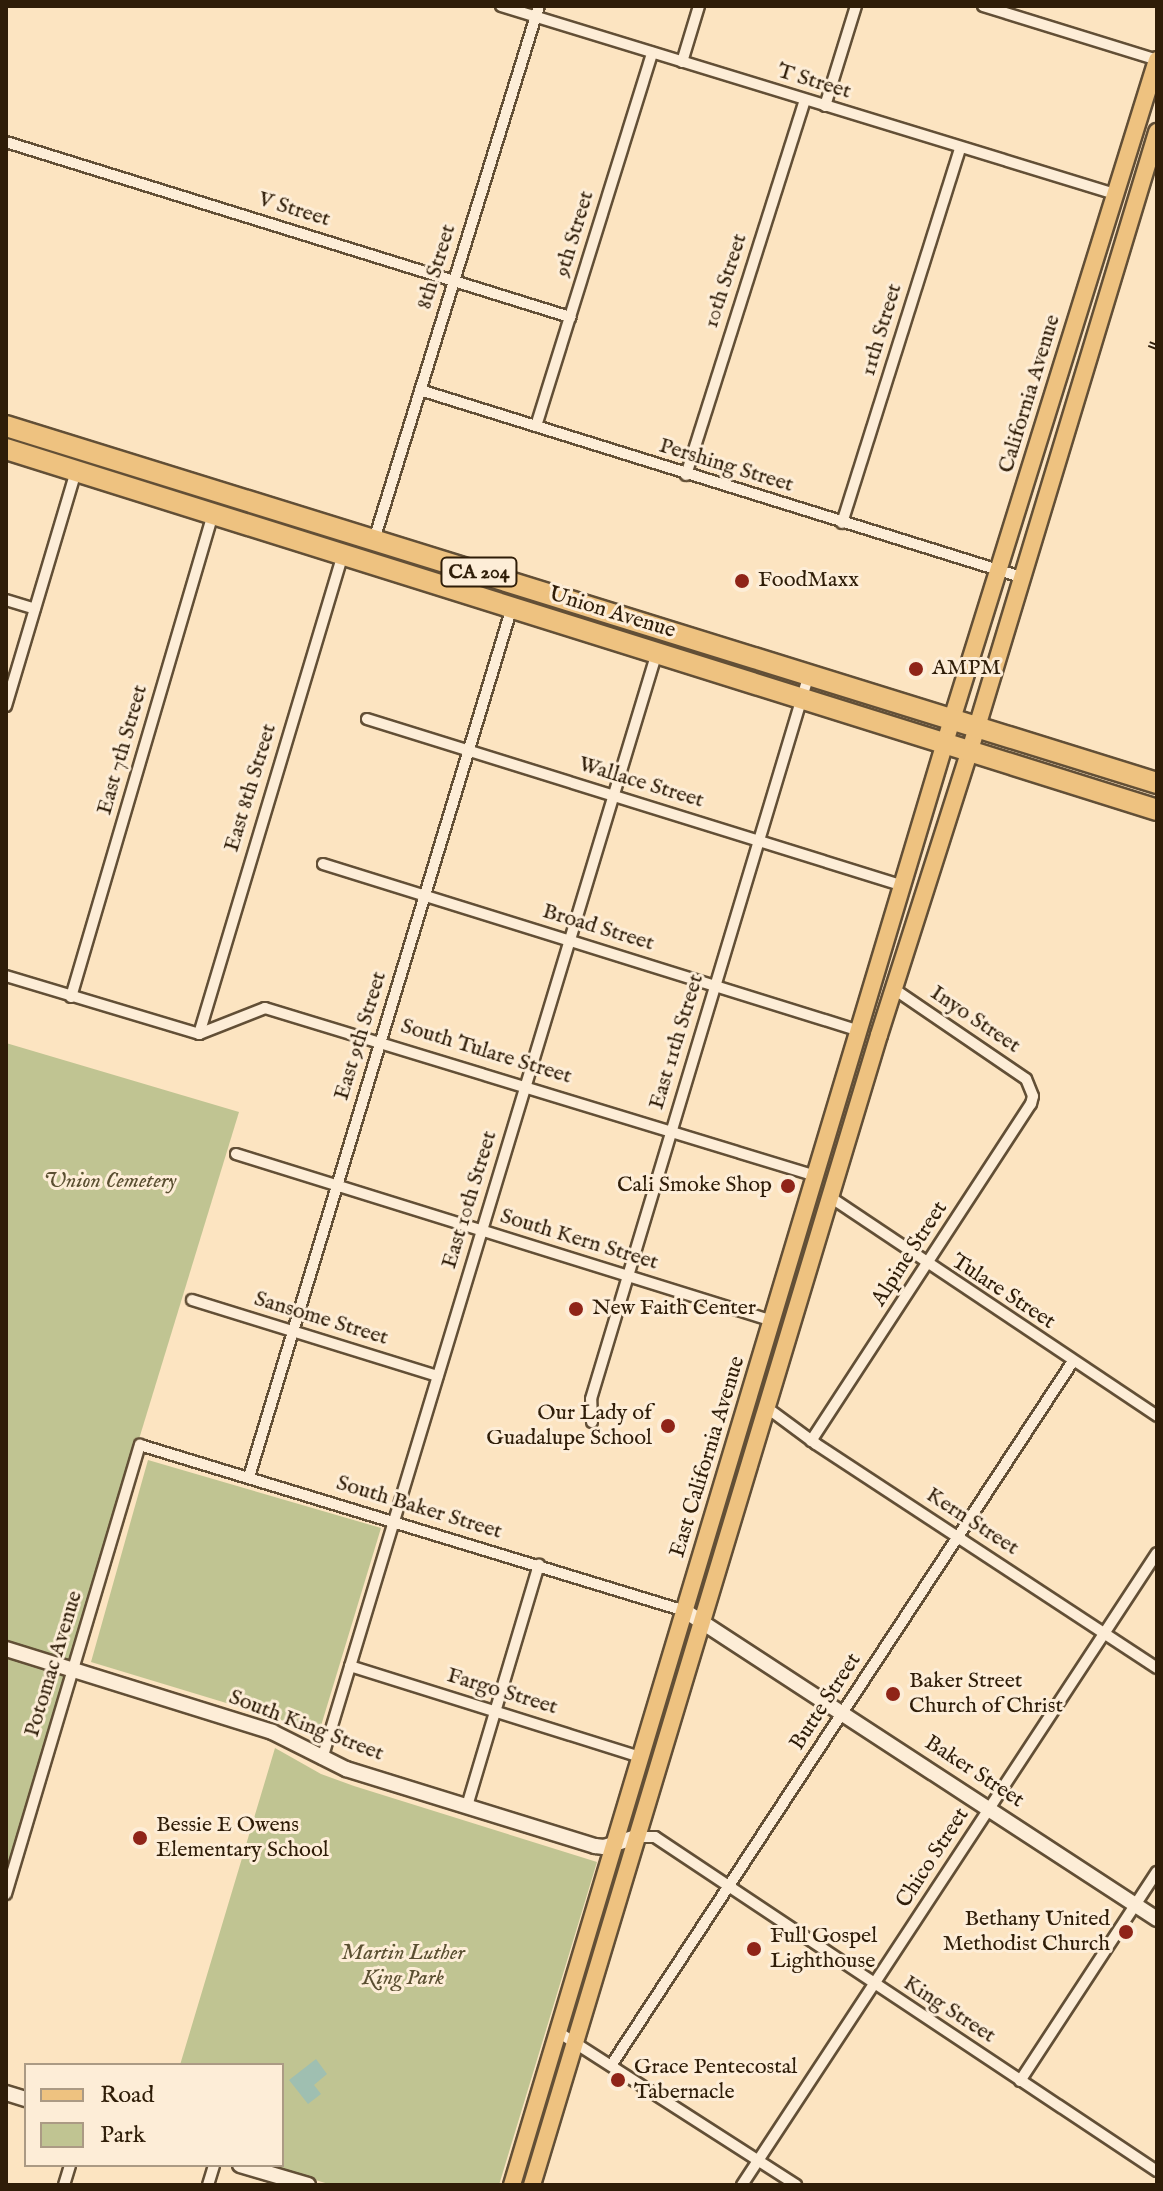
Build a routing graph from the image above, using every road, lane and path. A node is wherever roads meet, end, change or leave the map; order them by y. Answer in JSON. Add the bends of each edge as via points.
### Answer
{"nodes":[{"id":1,"x":501,"y":6,"type":"edge"},
{"id":2,"x":699,"y":6,"type":"edge"},
{"id":3,"x":856,"y":6,"type":"edge"},
{"id":4,"x":983,"y":6,"type":"edge"},
{"id":5,"x":538,"y":12,"type":"edge"},
{"id":6,"x":652,"y":53,"type":"junction"},
{"id":7,"x":1157,"y":60,"type":"edge"},
{"id":8,"x":682,"y":62,"type":"junction"},
{"id":9,"x":805,"y":100,"type":"junction"},
{"id":10,"x":825,"y":106,"type":"junction"},
{"id":11,"x":1157,"y":132,"type":"edge"},
{"id":12,"x":6,"y":142,"type":"edge"},
{"id":13,"x":960,"y":148,"type":"junction"},
{"id":14,"x":1115,"y":194,"type":"junction"},
{"id":15,"x":1121,"y":247,"type":"junction"},
{"id":16,"x":454,"y":280,"type":"junction"},
{"id":17,"x":1079,"y":311,"type":"junction"},
{"id":18,"x":570,"y":317,"type":"junction"},
{"id":19,"x":1080,"y":381,"type":"junction"},
{"id":20,"x":420,"y":390,"type":"junction"},
{"id":21,"x":6,"y":426,"type":"edge"},
{"id":22,"x":536,"y":426,"type":"junction"},
{"id":23,"x":6,"y":449,"type":"edge"},
{"id":24,"x":76,"y":471,"type":"junction"},
{"id":25,"x":686,"y":475,"type":"junction"},
{"id":26,"x":213,"y":514,"type":"junction"},
{"id":27,"x":842,"y":523,"type":"junction"},
{"id":28,"x":272,"y":532,"type":"junction"},
{"id":29,"x":374,"y":540,"type":"junction"},
{"id":30,"x":343,"y":554,"type":"junction"},
{"id":31,"x":998,"y":569,"type":"junction"},
{"id":32,"x":1021,"y":577,"type":"junction"},
{"id":33,"x":6,"y":600,"type":"edge"},
{"id":34,"x":512,"y":607,"type":"junction"},
{"id":35,"x":35,"y":609,"type":"junction"},
{"id":36,"x":657,"y":652,"type":"junction"},
{"id":37,"x":809,"y":674,"type":"junction"},
{"id":38,"x":802,"y":698,"type":"junction"},
{"id":39,"x":6,"y":706,"type":"edge"},
{"id":40,"x":367,"y":719,"type":"dead end"},
{"id":41,"x":952,"y":719,"type":"junction"},
{"id":42,"x":977,"y":726,"type":"junction"},
{"id":43,"x":945,"y":742,"type":"junction"},
{"id":44,"x":469,"y":750,"type":"junction"},
{"id":45,"x":970,"y":750,"type":"junction"},
{"id":46,"x":1157,"y":783,"type":"edge"},
{"id":47,"x":613,"y":795,"type":"junction"},
{"id":48,"x":1157,"y":810,"type":"edge"},
{"id":49,"x":759,"y":840,"type":"junction"},
{"id":50,"x":323,"y":864,"type":"dead end"},
{"id":51,"x":904,"y":886,"type":"junction"},
{"id":52,"x":425,"y":895,"type":"junction"},
{"id":53,"x":894,"y":920,"type":"junction"},
{"id":54,"x":569,"y":940,"type":"junction"},
{"id":55,"x":6,"y":976,"type":"edge"},
{"id":56,"x":715,"y":985,"type":"junction"},
{"id":57,"x":894,"y":989,"type":"junction"},
{"id":58,"x":71,"y":997,"type":"junction"},
{"id":59,"x":860,"y":1031,"type":"junction"},
{"id":60,"x":199,"y":1034,"type":"junction"},
{"id":61,"x":381,"y":1041,"type":"junction"},
{"id":62,"x":526,"y":1085,"type":"junction"},
{"id":63,"x":1031,"y":1086,"type":"joint"},
{"id":64,"x":858,"y":1103,"type":"junction"},
{"id":65,"x":833,"y":1122,"type":"junction"},
{"id":66,"x":671,"y":1130,"type":"junction"},
{"id":67,"x":236,"y":1154,"type":"dead end"},
{"id":68,"x":816,"y":1176,"type":"junction"},
{"id":69,"x":337,"y":1186,"type":"junction"},
{"id":70,"x":830,"y":1197,"type":"junction"},
{"id":71,"x":482,"y":1231,"type":"junction"},
{"id":72,"x":927,"y":1265,"type":"junction"},
{"id":73,"x":628,"y":1276,"type":"junction"},
{"id":74,"x":192,"y":1300,"type":"dead end"},
{"id":75,"x":773,"y":1321,"type":"junction"},
{"id":76,"x":293,"y":1331,"type":"junction"},
{"id":77,"x":1073,"y":1361,"type":"junction"},
{"id":78,"x":438,"y":1376,"type":"junction"},
{"id":79,"x":772,"y":1390,"type":"junction"},
{"id":80,"x":766,"y":1407,"type":"junction"},
{"id":81,"x":1157,"y":1416,"type":"edge"},
{"id":82,"x":592,"y":1422,"type":"dead end"},
{"id":83,"x":811,"y":1441,"type":"junction"},
{"id":84,"x":140,"y":1445,"type":"joint"},
{"id":85,"x":249,"y":1477,"type":"junction"},
{"id":86,"x":394,"y":1521,"type":"junction"},
{"id":87,"x":958,"y":1537,"type":"junction"},
{"id":88,"x":1157,"y":1553,"type":"edge"},
{"id":89,"x":539,"y":1565,"type":"junction"},
{"id":90,"x":685,"y":1611,"type":"junction"},
{"id":91,"x":705,"y":1622,"type":"junction"},
{"id":92,"x":1104,"y":1633,"type":"junction"},
{"id":93,"x":6,"y":1649,"type":"edge"},
{"id":94,"x":350,"y":1666,"type":"junction"},
{"id":95,"x":1157,"y":1668,"type":"edge"},
{"id":96,"x":73,"y":1670,"type":"junction"},
{"id":97,"x":496,"y":1711,"type":"junction"},
{"id":98,"x":843,"y":1713,"type":"junction"},
{"id":99,"x":641,"y":1757,"type":"junction"},
{"id":100,"x":322,"y":1759,"type":"junction"},
{"id":101,"x":467,"y":1806,"type":"junction"},
{"id":102,"x":989,"y":1809,"type":"junction"},
{"id":103,"x":637,"y":1837,"type":"junction"},
{"id":104,"x":615,"y":1844,"type":"junction"},
{"id":105,"x":1157,"y":1872,"type":"edge"},
{"id":106,"x":727,"y":1888,"type":"junction"},
{"id":107,"x":6,"y":1894,"type":"edge"},
{"id":108,"x":1135,"y":1905,"type":"junction"},
{"id":109,"x":1157,"y":1919,"type":"edge"},
{"id":110,"x":874,"y":1984,"type":"junction"},
{"id":111,"x":558,"y":2032,"type":"junction"},
{"id":112,"x":576,"y":2041,"type":"junction"},
{"id":113,"x":612,"y":2064,"type":"junction"},
{"id":114,"x":1020,"y":2081,"type":"junction"},
{"id":115,"x":758,"y":2160,"type":"junction"},
{"id":116,"x":247,"y":2167,"type":"edge"},
{"id":117,"x":1157,"y":2171,"type":"edge"},
{"id":118,"x":308,"y":2185,"type":"edge"},
{"id":119,"x":512,"y":2185,"type":"edge"},
{"id":120,"x":532,"y":2185,"type":"edge"},
{"id":121,"x":742,"y":2185,"type":"edge"},
{"id":122,"x":796,"y":2185,"type":"edge"}],
"edges":[{"from":1,"to":5,"type":"street","name":"T Street"},
{"from":2,"to":8,"type":"street"},
{"from":3,"to":10,"type":"street"},
{"from":4,"to":7,"type":"street"},
{"from":5,"to":6,"type":"street","name":"T Street"},
{"from":5,"to":16,"type":"street","name":"8th Street"},
{"from":6,"to":8,"type":"street","name":"T Street"},
{"from":6,"to":18,"type":"street","name":"9th Street"},
{"from":7,"to":14,"type":"main road","name":"California Avenue"},
{"from":8,"to":9,"type":"street","name":"T Street"},
{"from":9,"to":10,"type":"street","name":"T Street"},
{"from":9,"to":25,"type":"street","name":"10th Street"},
{"from":10,"to":13,"type":"street","name":"T Street"},
{"from":11,"to":15,"type":"main road","name":"California Avenue"},
{"from":12,"to":16,"type":"street","name":"V Street"},
{"from":13,"to":14,"type":"street","name":"T Street"},
{"from":13,"to":27,"type":"street","name":"11th Street"},
{"from":14,"to":15,"type":"main road","via":[[1125,201],[1118,231]]},
{"from":14,"to":17,"type":"main road","name":"California Avenue"},
{"from":15,"to":19,"type":"main road","name":"California Avenue"},
{"from":16,"to":18,"type":"street","name":"V Street"},
{"from":16,"to":20,"type":"street","name":"8th Street"},
{"from":17,"to":19,"type":"main road","via":[[1083,330],[1072,374]]},
{"from":17,"to":31,"type":"main road","name":"California Avenue"},
{"from":18,"to":22,"type":"street","name":"9th Street"},
{"from":19,"to":32,"type":"main road","name":"California Avenue"},
{"from":20,"to":22,"type":"street","name":"Pershing Street"},
{"from":20,"to":29,"type":"street","name":"8th Street"},
{"from":21,"to":29,"type":"highway","name":"Union Avenue","number":"CA 204"},
{"from":22,"to":25,"type":"street","name":"Pershing Street"},
{"from":23,"to":24,"type":"highway","name":"Union Avenue","number":"CA 204"},
{"from":24,"to":26,"type":"highway","name":"Union Avenue","number":"CA 204"},
{"from":24,"to":35,"type":"street"},
{"from":25,"to":27,"type":"street","name":"Pershing Street"},
{"from":26,"to":28,"type":"highway","name":"Union Avenue","number":"CA 204"},
{"from":26,"to":58,"type":"street","name":"East 7th Street"},
{"from":27,"to":31,"type":"street","name":"Pershing Street"},
{"from":28,"to":29,"type":"highway","via":[[293,527],[358,546]]},
{"from":28,"to":30,"type":"highway","name":"Union Avenue","number":"CA 204"},
{"from":29,"to":37,"type":"highway","name":"Union Avenue","number":"CA 204"},
{"from":30,"to":34,"type":"highway","name":"Union Avenue","number":"CA 204"},
{"from":30,"to":60,"type":"street","name":"East 8th Street"},
{"from":31,"to":32,"type":"street","name":"Pershing Street"},
{"from":31,"to":41,"type":"main road","name":"California Avenue"},
{"from":32,"to":42,"type":"main road","name":"California Avenue"},
{"from":33,"to":35,"type":"street"},
{"from":34,"to":36,"type":"highway","name":"Union Avenue","number":"CA 204"},
{"from":34,"to":44,"type":"street","name":"East 9th Street"},
{"from":35,"to":39,"type":"street"},
{"from":36,"to":38,"type":"highway","name":"Union Avenue","number":"CA 204"},
{"from":36,"to":47,"type":"street","name":"East 10th Street"},
{"from":37,"to":38,"type":"street","name":"East 11th Street"},
{"from":37,"to":41,"type":"highway","name":"Union Avenue","number":"CA 204"},
{"from":38,"to":43,"type":"highway","name":"Union Avenue","number":"CA 204"},
{"from":38,"to":49,"type":"street","name":"East 11th Street"},
{"from":40,"to":44,"type":"street","name":"Wallace Street"},
{"from":41,"to":42,"type":"highway","name":"Union Avenue","number":"CA 204"},
{"from":41,"to":43,"type":"main road","name":"California Avenue"},
{"from":42,"to":45,"type":"main road","name":"California Avenue"},
{"from":42,"to":46,"type":"highway","name":"Union Avenue","number":"CA 204"},
{"from":43,"to":45,"type":"highway","name":"Union Avenue","number":"CA 204"},
{"from":43,"to":51,"type":"main road","name":"East California Avenue"},
{"from":44,"to":47,"type":"street","name":"Wallace Street"},
{"from":44,"to":52,"type":"street","name":"East 9th Street"},
{"from":45,"to":48,"type":"highway","name":"Union Avenue","number":"CA 204"},
{"from":45,"to":57,"type":"main road","name":"East California Avenue"},
{"from":47,"to":49,"type":"street","name":"Wallace Street"},
{"from":47,"to":54,"type":"street","name":"East 10th Street"},
{"from":49,"to":51,"type":"street","name":"Wallace Street"},
{"from":49,"to":56,"type":"street","name":"East 11th Street"},
{"from":50,"to":52,"type":"street","name":"Broad Street"},
{"from":51,"to":53,"type":"main road","name":"East California Avenue"},
{"from":52,"to":54,"type":"street","name":"Broad Street"},
{"from":52,"to":61,"type":"street","name":"East 9th Street"},
{"from":53,"to":57,"type":"main road","via":[[899,936],[886,984]]},
{"from":53,"to":59,"type":"main road","name":"East California Avenue"},
{"from":54,"to":56,"type":"street","name":"Broad Street"},
{"from":54,"to":62,"type":"street","name":"East 10th Street"},
{"from":55,"to":58,"type":"street"},
{"from":56,"to":59,"type":"street","name":"Broad Street"},
{"from":56,"to":66,"type":"street","name":"East 11th Street"},
{"from":57,"to":63,"type":"street","name":"Inyo Street"},
{"from":57,"to":64,"type":"main road","name":"East California Avenue"},
{"from":58,"to":60,"type":"street"},
{"from":59,"to":64,"type":"main road","via":[[866,1048]]},
{"from":59,"to":65,"type":"main road","name":"East California Avenue"},
{"from":60,"to":61,"type":"street","name":"South Tulare Street","via":[[265,1008]]},
{"from":61,"to":62,"type":"street","name":"South Tulare Street"},
{"from":61,"to":69,"type":"street","name":"East 9th Street"},
{"from":62,"to":66,"type":"street","name":"South Tulare Street"},
{"from":62,"to":71,"type":"street","name":"East 10th Street"},
{"from":63,"to":72,"type":"street","name":"Alpine Street","via":[[1031,1104]]},
{"from":64,"to":70,"type":"main road","name":"East California Avenue"},
{"from":65,"to":68,"type":"main road","name":"East California Avenue"},
{"from":65,"to":70,"type":"main road","via":[[824,1186]]},
{"from":66,"to":68,"type":"street","name":"South Tulare Street"},
{"from":66,"to":73,"type":"street","name":"East 11th Street"},
{"from":67,"to":69,"type":"street","name":"South Kern Street"},
{"from":68,"to":75,"type":"main road","name":"East California Avenue"},
{"from":69,"to":71,"type":"street","name":"South Kern Street"},
{"from":69,"to":76,"type":"street","name":"East 9th Street"},
{"from":70,"to":72,"type":"street","name":"Tulare Street"},
{"from":70,"to":79,"type":"main road","name":"East California Avenue"},
{"from":71,"to":73,"type":"street","name":"South Kern Street"},
{"from":71,"to":78,"type":"street","name":"East 10th Street"},
{"from":72,"to":77,"type":"street","name":"Tulare Street"},
{"from":72,"to":83,"type":"street","name":"Alpine Street"},
{"from":73,"to":75,"type":"street","name":"South Kern Street"},
{"from":73,"to":82,"type":"street","name":"East 11th Street","via":[[591,1399]]},
{"from":74,"to":76,"type":"street","name":"Sansome Street"},
{"from":75,"to":79,"type":"main road","via":[[778,1328]]},
{"from":75,"to":90,"type":"main road","name":"East California Avenue"},
{"from":76,"to":78,"type":"street","name":"Sansome Street"},
{"from":76,"to":85,"type":"street","name":"East 9th Street"},
{"from":77,"to":81,"type":"street","name":"Tulare Street"},
{"from":77,"to":87,"type":"street","name":"Butte Street"},
{"from":78,"to":86,"type":"street","name":"East 10th Street"},
{"from":79,"to":80,"type":"main road","name":"East California Avenue"},
{"from":80,"to":83,"type":"street","name":"Kern Street"},
{"from":80,"to":91,"type":"main road","name":"East California Avenue"},
{"from":83,"to":87,"type":"street","name":"Kern Street"},
{"from":84,"to":85,"type":"street","name":"South Baker Street"},
{"from":84,"to":96,"type":"street","name":"Potomac Avenue"},
{"from":85,"to":86,"type":"street","name":"South Baker Street"},
{"from":86,"to":89,"type":"street","name":"South Baker Street"},
{"from":86,"to":94,"type":"street","name":"East 10th Street"},
{"from":87,"to":92,"type":"street","name":"Kern Street"},
{"from":87,"to":98,"type":"street","name":"Butte Street"},
{"from":88,"to":92,"type":"street","name":"Chico Street"},
{"from":89,"to":90,"type":"street","name":"South Baker Street"},
{"from":89,"to":97,"type":"street"},
{"from":90,"to":91,"type":"street","name":"Baker Street"},
{"from":90,"to":99,"type":"main road","name":"East California Avenue"},
{"from":91,"to":98,"type":"street","name":"Baker Street"},
{"from":91,"to":103,"type":"main road","name":"East California Avenue"},
{"from":92,"to":95,"type":"street","name":"Kern Street"},
{"from":92,"to":102,"type":"street","name":"Chico Street"},
{"from":93,"to":96,"type":"street","name":"South King Street"},
{"from":94,"to":97,"type":"street","name":"Fargo Street"},
{"from":94,"to":100,"type":"street","name":"East 10th Street"},
{"from":96,"to":100,"type":"street","name":"South King Street","via":[[272,1732]]},
{"from":96,"to":107,"type":"street","name":"Potomac Avenue"},
{"from":97,"to":99,"type":"street","name":"Fargo Street"},
{"from":97,"to":101,"type":"street"},
{"from":98,"to":102,"type":"street","name":"Baker Street"},
{"from":98,"to":106,"type":"street","name":"Butte Street"},
{"from":99,"to":104,"type":"main road","name":"East California Avenue"},
{"from":100,"to":101,"type":"street","name":"South King Street"},
{"from":101,"to":104,"type":"street","name":"South King Street","via":[[595,1846]]},
{"from":102,"to":108,"type":"street","name":"Baker Street"},
{"from":102,"to":110,"type":"street","name":"Chico Street"},
{"from":103,"to":104,"type":"street","name":"South King Street"},
{"from":103,"to":106,"type":"street","name":"King Street","via":[[655,1837]]},
{"from":103,"to":112,"type":"main road","name":"East California Avenue"},
{"from":104,"to":111,"type":"main road","name":"East California Avenue"},
{"from":105,"to":108,"type":"street"},
{"from":106,"to":110,"type":"street","name":"King Street"},
{"from":106,"to":113,"type":"street","name":"Butte Street"},
{"from":108,"to":109,"type":"street","name":"Baker Street"},
{"from":108,"to":114,"type":"street"},
{"from":110,"to":114,"type":"street","name":"King Street"},
{"from":110,"to":115,"type":"street","name":"Chico Street"},
{"from":111,"to":112,"type":"street"},
{"from":111,"to":119,"type":"main road","name":"East California Avenue"},
{"from":112,"to":113,"type":"street"},
{"from":112,"to":120,"type":"main road","name":"East California Avenue"},
{"from":113,"to":115,"type":"street"},
{"from":114,"to":117,"type":"street","name":"King Street"},
{"from":115,"to":121,"type":"street","name":"Chico Street"},
{"from":115,"to":122,"type":"street"},
{"from":116,"to":118,"type":"street"}]}
